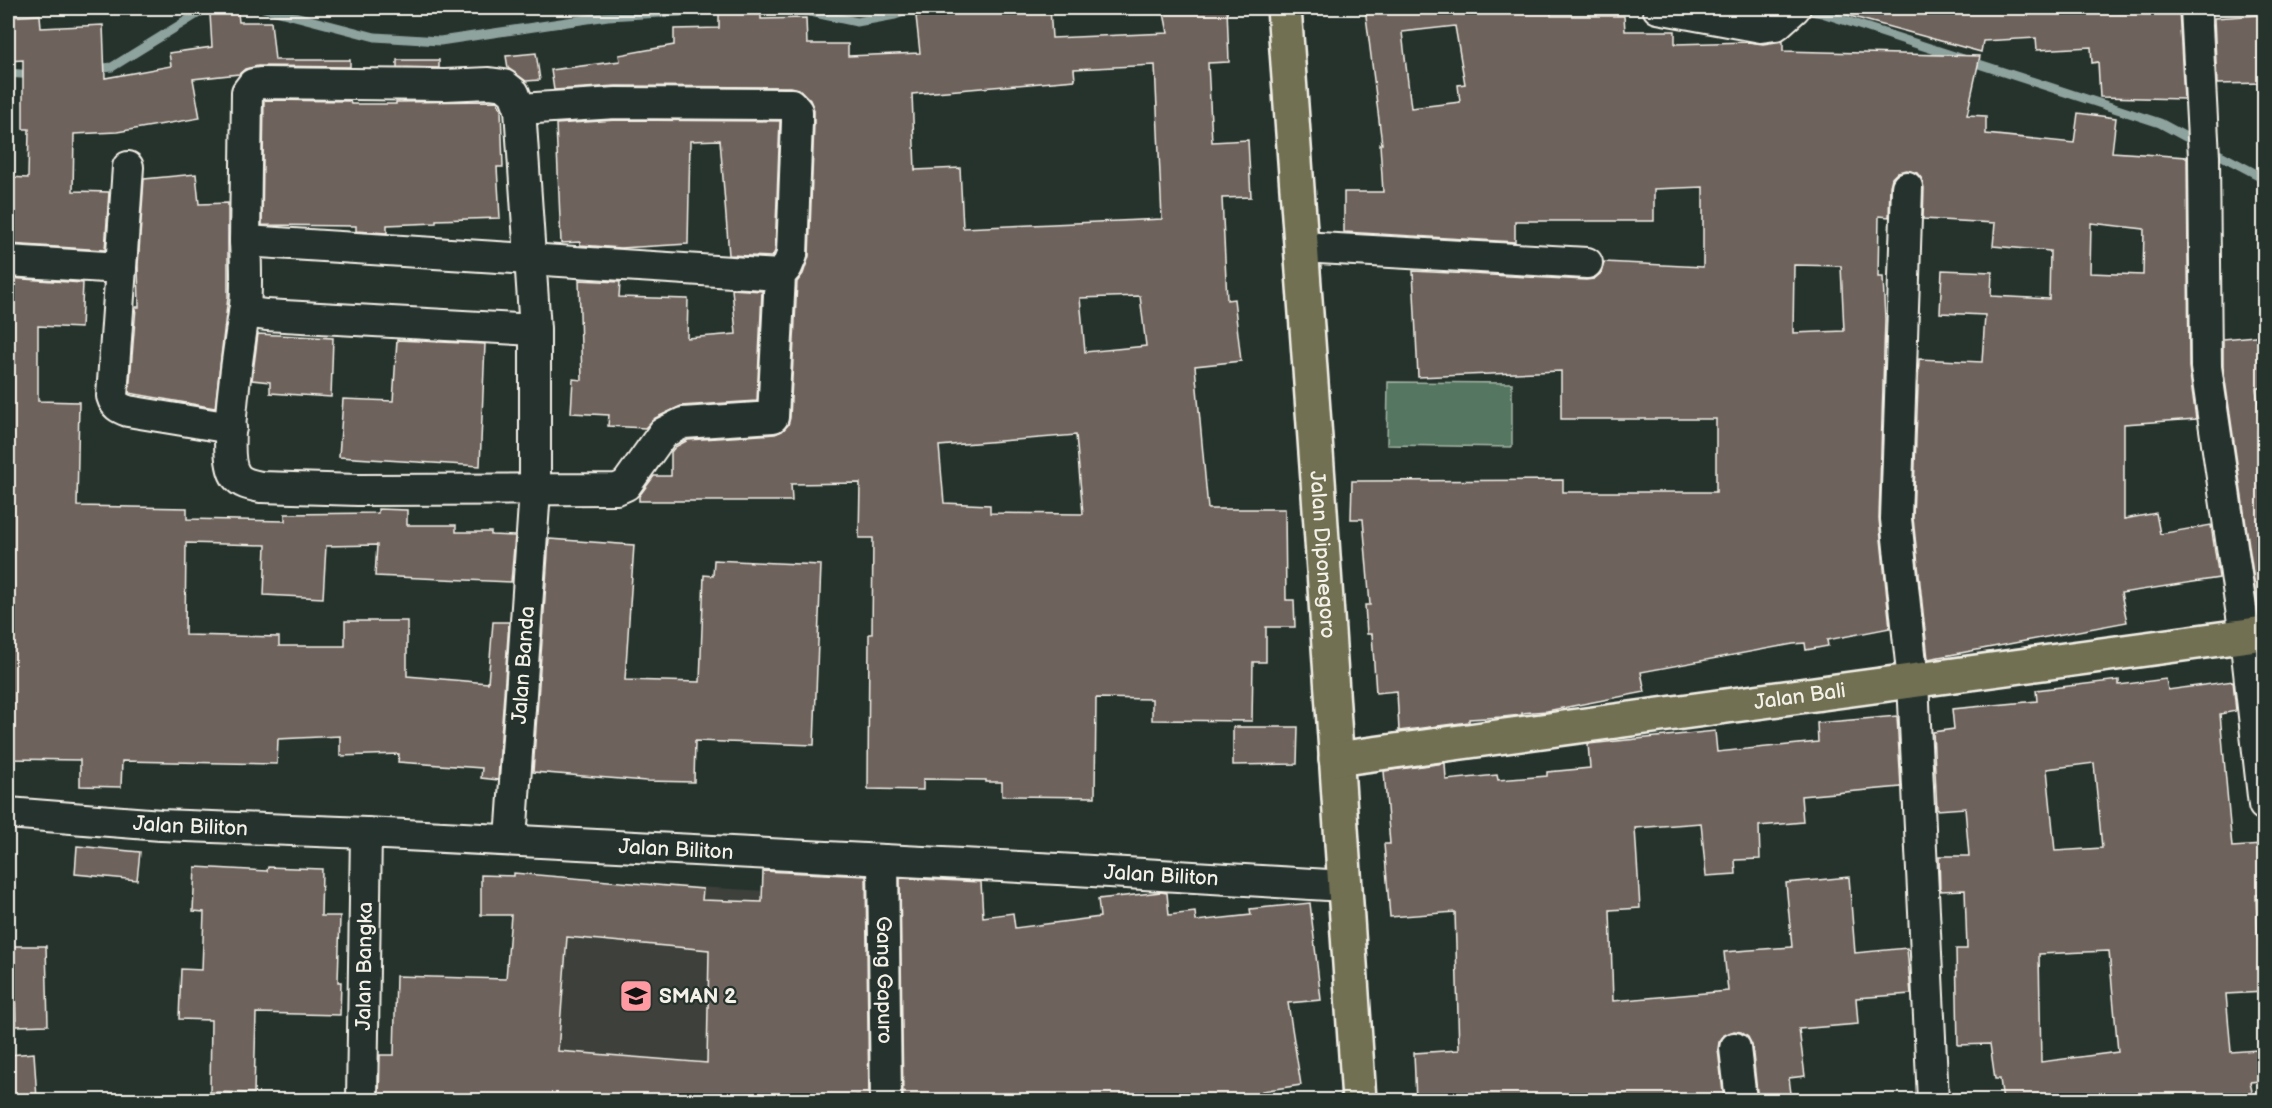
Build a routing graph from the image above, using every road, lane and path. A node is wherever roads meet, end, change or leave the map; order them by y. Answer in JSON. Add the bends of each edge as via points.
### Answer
{"nodes":[{"id":1,"x":1284,"y":8,"type":"edge"},
{"id":2,"x":1658,"y":8,"type":"edge"},
{"id":3,"x":2196,"y":8,"type":"edge"},
{"id":4,"x":1793,"y":11,"type":"edge"},
{"id":5,"x":520,"y":109,"type":"junction"},
{"id":6,"x":128,"y":167,"type":"dead end"},
{"id":7,"x":1907,"y":187,"type":"dead end"},
{"id":8,"x":245,"y":241,"type":"junction"},
{"id":9,"x":1301,"y":247,"type":"junction"},
{"id":10,"x":529,"y":259,"type":"junction"},
{"id":11,"x":8,"y":261,"type":"edge"},
{"id":12,"x":1587,"y":263,"type":"dead end"},
{"id":13,"x":121,"y":268,"type":"junction"},
{"id":14,"x":780,"y":275,"type":"junction"},
{"id":15,"x":244,"y":312,"type":"junction"},
{"id":16,"x":535,"y":330,"type":"junction"},
{"id":17,"x":231,"y":428,"type":"junction"},
{"id":18,"x":535,"y":490,"type":"junction"},
{"id":19,"x":2255,"y":634,"type":"edge"},
{"id":20,"x":1913,"y":682,"type":"junction"},
{"id":21,"x":1336,"y":759,"type":"junction"},
{"id":22,"x":2265,"y":805,"type":"edge"},
{"id":23,"x":8,"y":813,"type":"edge"},
{"id":24,"x":366,"y":833,"type":"junction"},
{"id":25,"x":511,"y":840,"type":"junction"},
{"id":26,"x":883,"y":860,"type":"junction"},
{"id":27,"x":1345,"y":886,"type":"junction"},
{"id":28,"x":1734,"y":1048,"type":"dead end"},
{"id":29,"x":362,"y":1101,"type":"edge"},
{"id":30,"x":886,"y":1101,"type":"edge"},
{"id":31,"x":1359,"y":1101,"type":"edge"},
{"id":32,"x":1741,"y":1101,"type":"edge"},
{"id":33,"x":1933,"y":1101,"type":"edge"}],
"edges":[{"from":1,"to":9,"type":"main road","name":"Jalan Diponegoro"},
{"from":2,"to":4,"type":"street","via":[[1761,27],[1776,25]]},
{"from":3,"to":19,"type":"street","via":[[2205,368]]},
{"from":5,"to":8,"type":"street","via":[[514,93],[504,85],[489,83],[253,84],[247,92]]},
{"from":5,"to":10,"type":"street","name":"Jalan Banda"},
{"from":5,"to":14,"type":"street","via":[[616,103],[791,104],[796,111],[792,255]]},
{"from":6,"to":13,"type":"street"},
{"from":7,"to":20,"type":"street","via":[[1896,519]]},
{"from":8,"to":10,"type":"street"},
{"from":8,"to":15,"type":"street"},
{"from":9,"to":12,"type":"street"},
{"from":9,"to":21,"type":"main road","name":"Jalan Diponegoro"},
{"from":10,"to":14,"type":"street"},
{"from":10,"to":16,"type":"street","name":"Jalan Banda"},
{"from":11,"to":13,"type":"street"},
{"from":13,"to":17,"type":"street","via":[[112,396],[116,406]]},
{"from":14,"to":18,"type":"street","via":[[773,417],[682,423],[663,433],[626,485],[617,489]]},
{"from":15,"to":16,"type":"street"},
{"from":15,"to":17,"type":"street"},
{"from":16,"to":18,"type":"street","name":"Jalan Banda"},
{"from":17,"to":18,"type":"street","via":[[230,461],[235,476],[245,484],[358,490]]},
{"from":18,"to":25,"type":"street","name":"Jalan Banda"},
{"from":19,"to":20,"type":"main road","name":"Jalan Bali"},
{"from":19,"to":22,"type":"street"},
{"from":20,"to":21,"type":"main road","name":"Jalan Bali"},
{"from":20,"to":33,"type":"street"},
{"from":21,"to":27,"type":"main road","name":"Jalan Diponegoro"},
{"from":23,"to":24,"type":"street","name":"Jalan Biliton","via":[[161,825]]},
{"from":24,"to":25,"type":"street","name":"Jalan Biliton"},
{"from":24,"to":29,"type":"street","name":"Jalan Bangka"},
{"from":25,"to":26,"type":"street","name":"Jalan Biliton"},
{"from":26,"to":27,"type":"street","name":"Jalan Biliton"},
{"from":26,"to":30,"type":"street","name":"Gang Gapuro"},
{"from":27,"to":31,"type":"main road","name":"Jalan Diponegoro"},
{"from":28,"to":32,"type":"street"}]}
